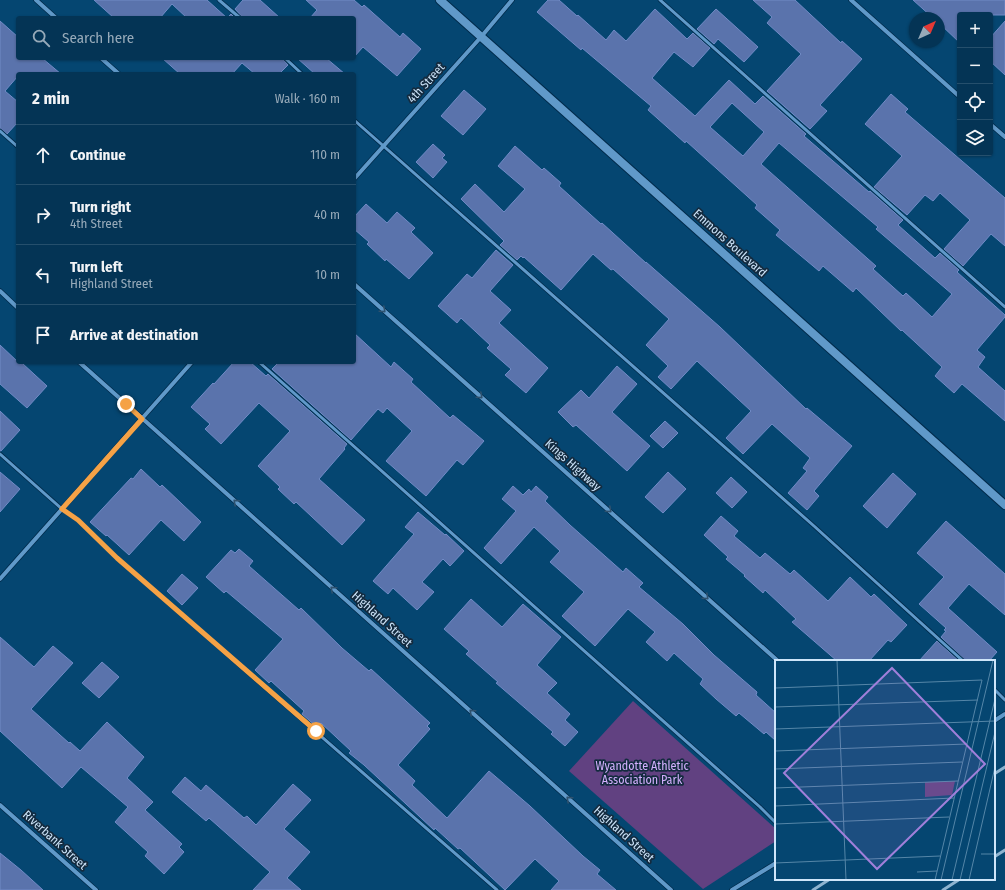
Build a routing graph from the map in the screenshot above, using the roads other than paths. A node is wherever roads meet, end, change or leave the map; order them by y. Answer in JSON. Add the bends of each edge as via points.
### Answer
{"nodes":[{"id":1,"x":36,"y":0,"type":"edge"},
{"id":2,"x":219,"y":0,"type":"edge"},
{"id":3,"x":440,"y":0,"type":"edge"},
{"id":4,"x":512,"y":0,"type":"edge"},
{"id":5,"x":660,"y":0,"type":"edge"},
{"id":6,"x":851,"y":0,"type":"edge"},
{"id":7,"x":54,"y":16,"type":"edge"},
{"id":8,"x":238,"y":16,"type":"edge"},
{"id":9,"x":481,"y":37,"type":"junction"},
{"id":10,"x":103,"y":60,"type":"edge"},
{"id":11,"x":286,"y":60,"type":"edge"},
{"id":12,"x":117,"y":72,"type":"edge"},
{"id":13,"x":300,"y":72,"type":"edge"},
{"id":14,"x":957,"y":94,"type":"edge"},
{"id":15,"x":356,"y":122,"type":"edge"},
{"id":16,"x":993,"y":127,"type":"edge"},
{"id":17,"x":0,"y":131,"type":"edge"},
{"id":18,"x":1005,"y":137,"type":"edge"},
{"id":19,"x":16,"y":145,"type":"edge"},
{"id":20,"x":384,"y":145,"type":"junction"},
{"id":21,"x":356,"y":177,"type":"edge"},
{"id":22,"x":356,"y":286,"type":"edge"},
{"id":23,"x":0,"y":292,"type":"edge"},
{"id":24,"x":16,"y":306,"type":"edge"},
{"id":25,"x":1005,"y":307,"type":"edge"},
{"id":26,"x":81,"y":364,"type":"edge"},
{"id":27,"x":190,"y":364,"type":"edge"},
{"id":28,"x":261,"y":364,"type":"edge"},
{"id":29,"x":142,"y":419,"type":"junction"},
{"id":30,"x":0,"y":454,"type":"edge"},
{"id":31,"x":1005,"y":504,"type":"edge"},
{"id":32,"x":62,"y":509,"type":"junction"},
{"id":33,"x":0,"y":579,"type":"edge"},
{"id":34,"x":777,"y":660,"type":"edge"},
{"id":35,"x":962,"y":660,"type":"edge"},
{"id":36,"x":995,"y":690,"type":"edge"},
{"id":37,"x":1005,"y":700,"type":"edge"},
{"id":38,"x":1005,"y":714,"type":"edge"},
{"id":39,"x":995,"y":720,"type":"edge"},
{"id":40,"x":0,"y":805,"type":"edge"},
{"id":41,"x":775,"y":822,"type":"edge"},
{"id":42,"x":775,"y":865,"type":"edge"},
{"id":43,"x":96,"y":890,"type":"edge"},
{"id":44,"x":497,"y":890,"type":"edge"},
{"id":45,"x":671,"y":890,"type":"edge"},
{"id":46,"x":732,"y":890,"type":"edge"}],
"edges":[{"from":1,"to":7,"type":"street"},
{"from":2,"to":8,"type":"lane"},
{"from":3,"to":9,"type":"street","name":"Emmons Boulevard"},
{"from":4,"to":9,"type":"street","name":"4th Street"},
{"from":5,"to":25,"type":"lane"},
{"from":6,"to":14,"type":"street"},
{"from":9,"to":20,"type":"street","name":"4th Street"},
{"from":9,"to":31,"type":"street","name":"Emmons Boulevard"},
{"from":10,"to":12,"type":"street"},
{"from":11,"to":13,"type":"lane"},
{"from":15,"to":20,"type":"lane"},
{"from":16,"to":18,"type":"street"},
{"from":17,"to":19,"type":"lane"},
{"from":20,"to":21,"type":"street","name":"4th Street"},
{"from":20,"to":35,"type":"lane"},
{"from":22,"to":34,"type":"street","name":"Kings Highway","one_way":true},
{"from":23,"to":24,"type":"street"},
{"from":26,"to":29,"type":"street","name":"Highland Street"},
{"from":27,"to":29,"type":"street"},
{"from":28,"to":41,"type":"lane"},
{"from":29,"to":32,"type":"street"},
{"from":45,"to":29,"type":"street","name":"Highland Street","one_way":true},
{"from":30,"to":32,"type":"lane"},
{"from":32,"to":33,"type":"street"},
{"from":32,"to":44,"type":"lane","via":[[78,520],[117,558]]},
{"from":36,"to":37,"type":"lane"},
{"from":38,"to":39,"type":"street"},
{"from":40,"to":43,"type":"street","name":"Riverbank Street"},
{"from":42,"to":46,"type":"street"}]}
